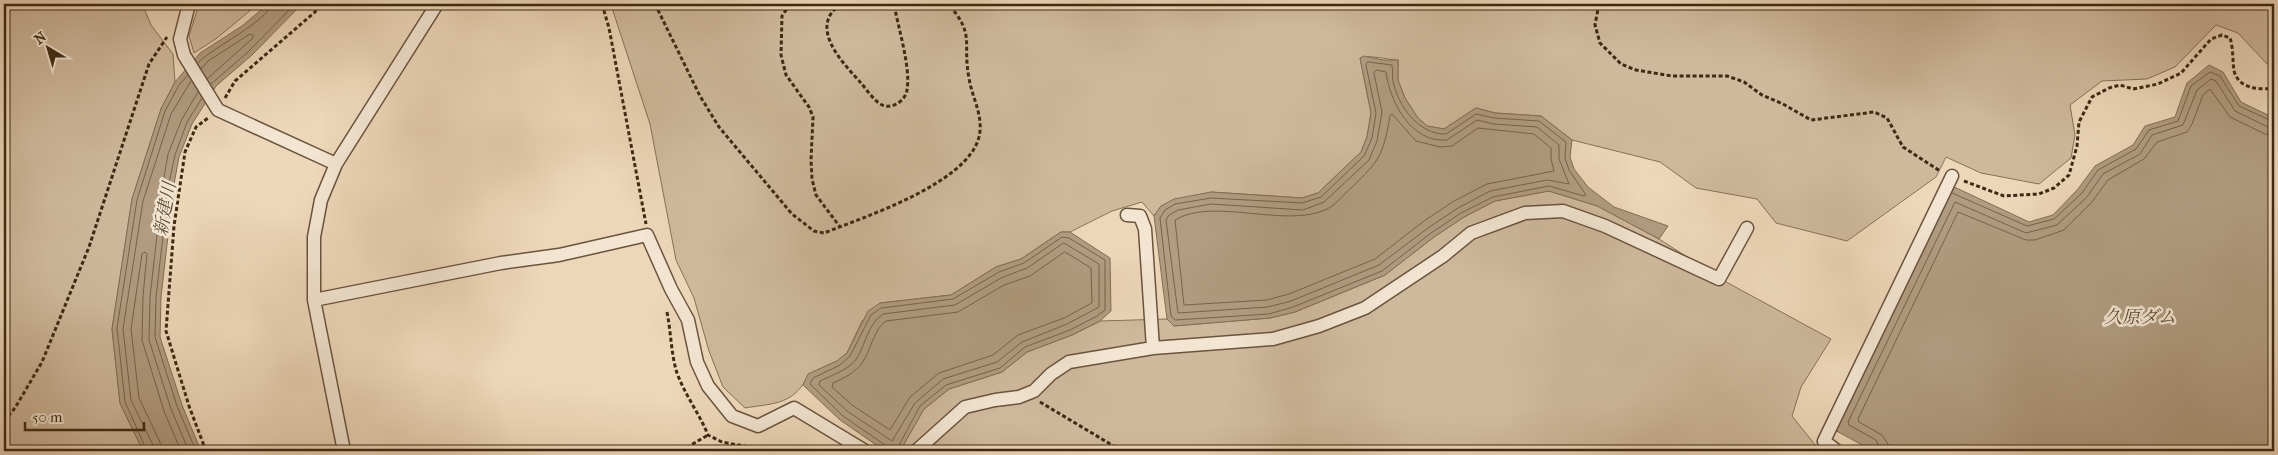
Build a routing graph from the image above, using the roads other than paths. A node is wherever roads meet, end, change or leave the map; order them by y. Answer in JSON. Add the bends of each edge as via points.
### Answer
{"nodes":[{"id":1,"x":189,"y":4,"type":"edge"},
{"id":2,"x":437,"y":4,"type":"edge"},
{"id":3,"x":336,"y":164,"type":"junction"},
{"id":4,"x":1952,"y":176,"type":"road end"},
{"id":5,"x":1127,"y":215,"type":"dead end"},
{"id":6,"x":1747,"y":228,"type":"dead end"},
{"id":7,"x":314,"y":300,"type":"junction"},
{"id":8,"x":1153,"y":348,"type":"junction"},
{"id":9,"x":344,"y":451,"type":"edge"},
{"id":10,"x":865,"y":451,"type":"edge"},
{"id":11,"x":916,"y":451,"type":"edge"},
{"id":12,"x":1837,"y":451,"type":"edge"}],
"edges":[{"from":1,"to":3,"type":"street","via":[[180,39],[184,55],[218,110]]},
{"from":2,"to":3,"type":"street"},
{"from":3,"to":7,"type":"street","via":[[321,200],[314,238]]},
{"from":4,"to":12,"type":"street","via":[[1824,441]]},
{"from":5,"to":8,"type":"street","via":[[1140,216],[1145,229]]},
{"from":6,"to":8,"type":"street","via":[[1719,279],[1605,226],[1563,211],[1525,213],[1471,233],[1443,256],[1365,308],[1319,326],[1273,339]]},
{"from":7,"to":9,"type":"street"},
{"from":7,"to":10,"type":"street","via":[[647,235],[688,320],[697,362],[708,386],[732,416],[758,426],[794,408]]},
{"from":8,"to":11,"type":"street","via":[[1070,362],[1051,374],[1034,391],[1019,398],[966,408]]}]}
